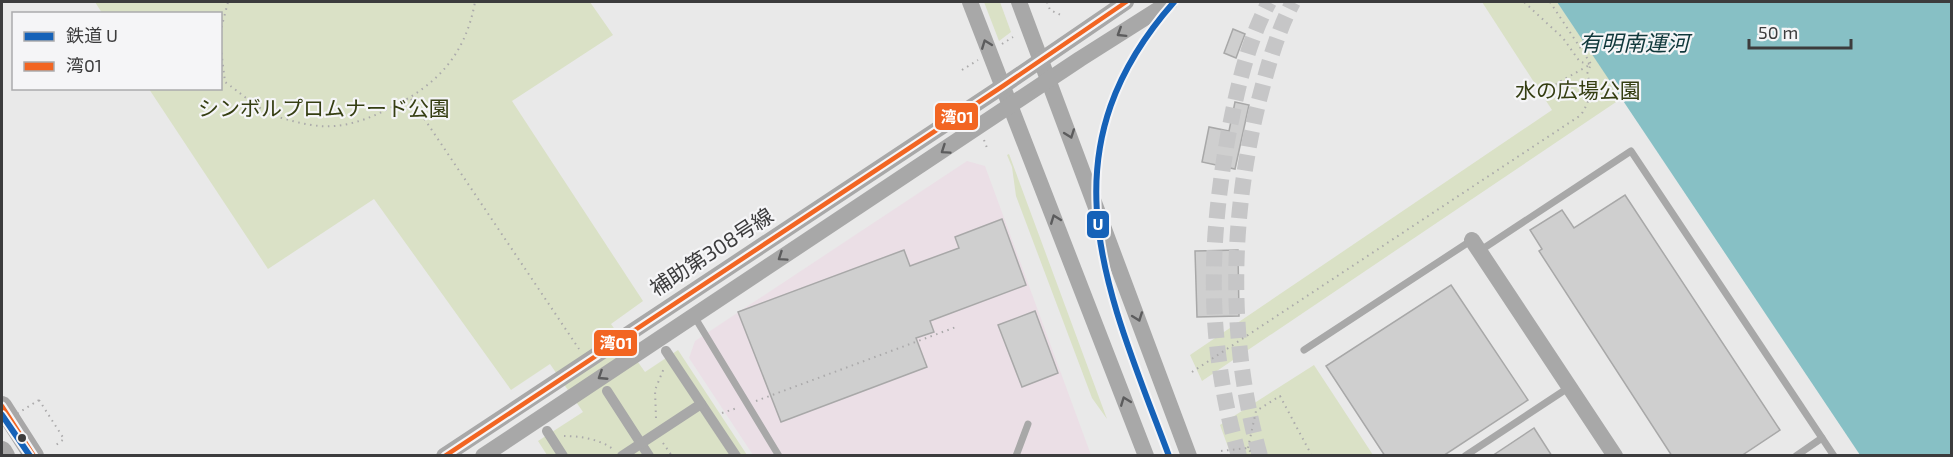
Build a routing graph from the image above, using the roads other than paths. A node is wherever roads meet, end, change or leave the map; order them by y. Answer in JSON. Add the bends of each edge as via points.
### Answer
{"nodes":[{"id":1,"x":970,"y":2,"type":"edge"},
{"id":2,"x":1019,"y":2,"type":"edge"},
{"id":3,"x":1126,"y":2,"type":"edge"},
{"id":4,"x":1170,"y":2,"type":"edge"},
{"id":5,"x":1041,"y":60,"type":"junction"},
{"id":6,"x":1049,"y":80,"type":"junction"},
{"id":7,"x":1003,"y":86,"type":"junction"},
{"id":8,"x":1011,"y":105,"type":"junction"},
{"id":9,"x":1476,"y":245,"type":"junction"},
{"id":10,"x":694,"y":316,"type":"junction"},
{"id":11,"x":1304,"y":350,"type":"dead end"},
{"id":12,"x":668,"y":356,"type":"road end"},
{"id":13,"x":1569,"y":387,"type":"junction"},
{"id":14,"x":607,"y":391,"type":"dead end"},
{"id":15,"x":701,"y":404,"type":"junction"},
{"id":16,"x":2,"y":406,"type":"edge"},
{"id":17,"x":550,"y":436,"type":"road end"},
{"id":18,"x":1822,"y":438,"type":"junction"},
{"id":19,"x":641,"y":443,"type":"junction"},
{"id":20,"x":2,"y":451,"type":"edge"},
{"id":21,"x":622,"y":455,"type":"edge"},
{"id":22,"x":4,"y":456,"type":"edge"},
{"id":23,"x":34,"y":456,"type":"edge"},
{"id":24,"x":444,"y":456,"type":"edge"},
{"id":25,"x":483,"y":456,"type":"edge"},
{"id":26,"x":563,"y":456,"type":"edge"},
{"id":27,"x":649,"y":456,"type":"edge"},
{"id":28,"x":736,"y":456,"type":"edge"},
{"id":29,"x":779,"y":456,"type":"edge"},
{"id":30,"x":1146,"y":456,"type":"edge"},
{"id":31,"x":1189,"y":456,"type":"edge"},
{"id":32,"x":1465,"y":456,"type":"edge"},
{"id":33,"x":1615,"y":456,"type":"edge"},
{"id":34,"x":1796,"y":456,"type":"edge"},
{"id":35,"x":1834,"y":456,"type":"edge"}],
"edges":[{"from":7,"to":1,"type":"street","one_way":true},
{"from":2,"to":5,"type":"street"},
{"from":3,"to":5,"type":"street","name":"補助第308号線"},
{"from":4,"to":6,"type":"street","name":"補助第308号線","one_way":true},
{"from":5,"to":6,"type":"street"},
{"from":5,"to":7,"type":"street","name":"補助第308号線"},
{"from":6,"to":8,"type":"street","name":"補助第308号線"},
{"from":6,"to":31,"type":"street","one_way":true},
{"from":7,"to":8,"type":"street"},
{"from":7,"to":24,"type":"street","name":"補助第308号線"},
{"from":8,"to":10,"type":"street","name":"補助第308号線","one_way":true},
{"from":30,"to":8,"type":"street","one_way":true},
{"from":9,"to":11,"type":"lane"},
{"from":9,"to":13,"type":"street"},
{"from":9,"to":18,"type":"lane","via":[[1631,151]]},
{"from":10,"to":25,"type":"street","name":"補助第308号線","one_way":true},
{"from":10,"to":29,"type":"lane"},
{"from":12,"to":15,"type":"street"},
{"from":13,"to":32,"type":"lane"},
{"from":13,"to":33,"type":"street"},
{"from":14,"to":19,"type":"street"},
{"from":15,"to":19,"type":"street"},
{"from":15,"to":28,"type":"street"},
{"from":16,"to":23,"type":"main road"},
{"from":17,"to":26,"type":"street"},
{"from":18,"to":34,"type":"lane"},
{"from":18,"to":35,"type":"lane"},
{"from":19,"to":21,"type":"street"},
{"from":19,"to":27,"type":"street"},
{"from":20,"to":22,"type":"main road"}]}
